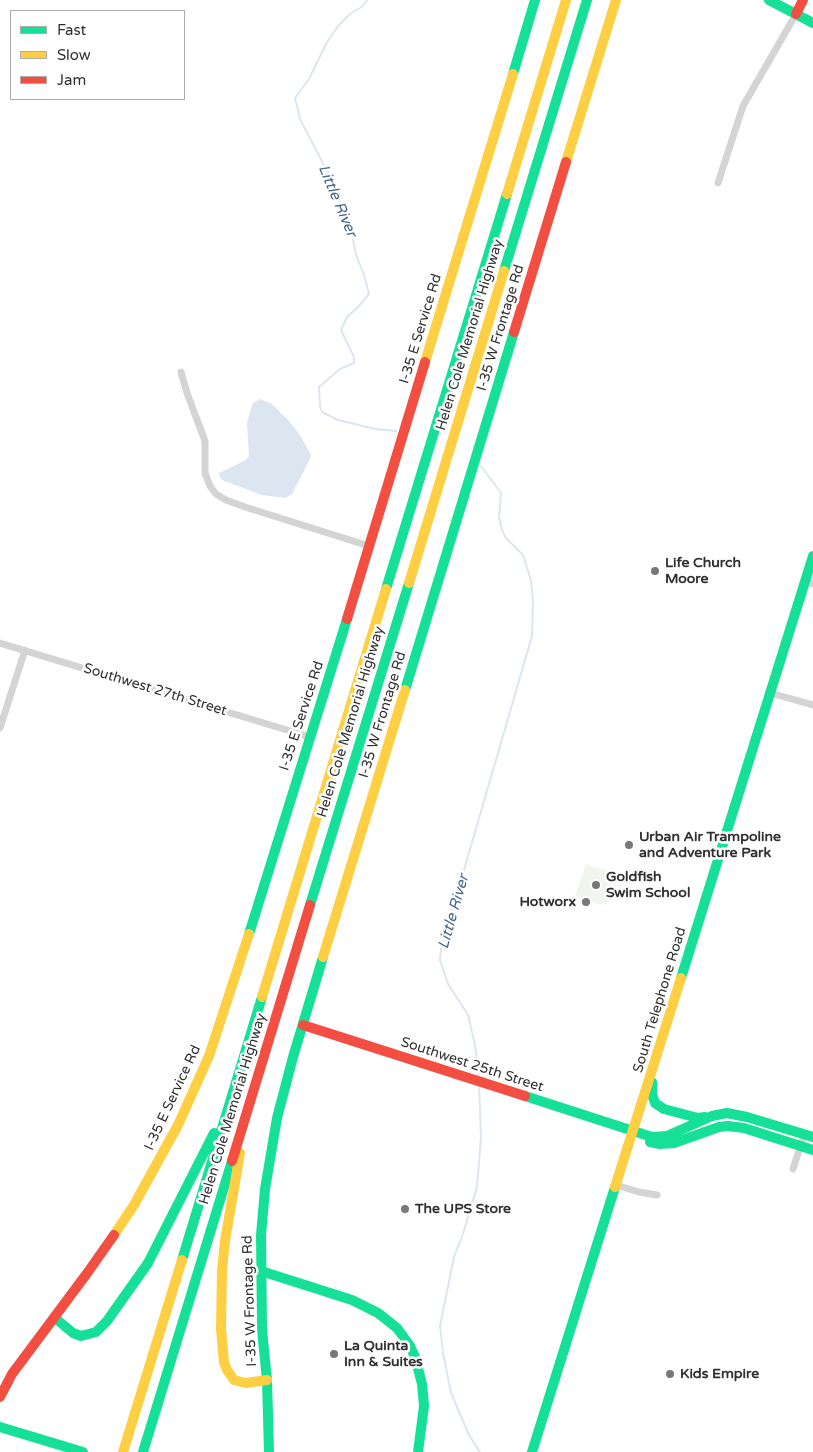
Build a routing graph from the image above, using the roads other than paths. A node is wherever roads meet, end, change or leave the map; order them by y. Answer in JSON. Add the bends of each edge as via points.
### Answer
{"nodes":[{"id":1,"x":535,"y":0,"type":"edge"},
{"id":2,"x":566,"y":0,"type":"edge"},
{"id":3,"x":587,"y":0,"type":"edge"},
{"id":4,"x":616,"y":0,"type":"edge"},
{"id":5,"x":769,"y":0,"type":"edge"},
{"id":6,"x":803,"y":0,"type":"edge"},
{"id":7,"x":796,"y":14,"type":"junction"},
{"id":8,"x":813,"y":23,"type":"edge"},
{"id":9,"x":718,"y":184,"type":"dead end"},
{"id":10,"x":181,"y":372,"type":"dead end"},
{"id":11,"x":370,"y":546,"type":"junction"},
{"id":12,"x":813,"y":556,"type":"edge"},
{"id":13,"x":809,"y":582,"type":"edge"},
{"id":14,"x":0,"y":643,"type":"edge"},
{"id":15,"x":25,"y":650,"type":"junction"},
{"id":16,"x":770,"y":693,"type":"junction"},
{"id":17,"x":813,"y":705,"type":"edge"},
{"id":18,"x":0,"y":728,"type":"edge"},
{"id":19,"x":310,"y":737,"type":"junction"},
{"id":20,"x":303,"y":1025,"type":"junction"},
{"id":21,"x":652,"y":1072,"type":"junction"},
{"id":22,"x":228,"y":1107,"type":"junction"},
{"id":23,"x":246,"y":1112,"type":"junction"},
{"id":24,"x":709,"y":1117,"type":"junction"},
{"id":25,"x":633,"y":1131,"type":"junction"},
{"id":26,"x":808,"y":1136,"type":"edge"},
{"id":27,"x":800,"y":1146,"type":"junction"},
{"id":28,"x":813,"y":1150,"type":"edge"},
{"id":29,"x":793,"y":1169,"type":"dead end"},
{"id":30,"x":616,"y":1185,"type":"junction"},
{"id":31,"x":657,"y":1194,"type":"dead end"},
{"id":32,"x":260,"y":1271,"type":"junction"},
{"id":33,"x":55,"y":1318,"type":"junction"},
{"id":34,"x":267,"y":1380,"type":"junction"},
{"id":35,"x":0,"y":1397,"type":"edge"},
{"id":36,"x":0,"y":1426,"type":"edge"},
{"id":37,"x":83,"y":1452,"type":"edge"},
{"id":38,"x":123,"y":1452,"type":"edge"},
{"id":39,"x":143,"y":1452,"type":"edge"},
{"id":40,"x":269,"y":1452,"type":"edge"},
{"id":41,"x":418,"y":1452,"type":"edge"},
{"id":42,"x":532,"y":1452,"type":"edge"}],
"edges":[{"from":1,"to":11,"type":"main road","name":"I-35 E Service Rd"},
{"from":2,"to":22,"type":"main road","name":"Helen Cole Memorial Highway"},
{"from":3,"to":23,"type":"main road","name":"Helen Cole Memorial Highway"},
{"from":4,"to":20,"type":"main road","name":"I-35 W Frontage Rd"},
{"from":5,"to":7,"type":"main road"},
{"from":6,"to":7,"type":"main road"},
{"from":7,"to":8,"type":"main road"},
{"from":7,"to":9,"type":"street","via":[[743,106]]},
{"from":10,"to":11,"type":"street","via":[[205,441],[205,474],[216,494],[245,507]]},
{"from":11,"to":19,"type":"main road","name":"I-35 E Service Rd"},
{"from":12,"to":13,"type":"main road","name":"South Telephone Road"},
{"from":13,"to":16,"type":"main road","name":"South Telephone Road"},
{"from":14,"to":15,"type":"street","name":"Southwest 27th Street"},
{"from":15,"to":18,"type":"street"},
{"from":15,"to":19,"type":"street","name":"Southwest 27th Street"},
{"from":16,"to":17,"type":"street"},
{"from":16,"to":21,"type":"main road","name":"South Telephone Road"},
{"from":19,"to":33,"type":"main road","name":"I-35 E Service Rd","via":[[224,1012],[199,1079],[134,1205]]},
{"from":20,"to":25,"type":"main road","name":"Southwest 25th Street"},
{"from":20,"to":32,"type":"main road","name":"I-35 W Frontage Rd","via":[[271,1149]]},
{"from":21,"to":24,"type":"main road","via":[[655,1103],[683,1115]]},
{"from":21,"to":25,"type":"main road","name":"South Telephone Road"},
{"from":22,"to":33,"type":"main road","via":[[152,1255],[107,1322],[96,1332],[82,1336]]},
{"from":22,"to":38,"type":"main road","name":"Helen Cole Memorial Highway"},
{"from":23,"to":34,"type":"main road","via":[[222,1271],[223,1353],[227,1370],[234,1380],[246,1383]]},
{"from":23,"to":39,"type":"main road","name":"Helen Cole Memorial Highway"},
{"from":24,"to":25,"type":"main road","via":[[662,1137]]},
{"from":24,"to":26,"type":"main road","via":[[736,1114]]},
{"from":25,"to":27,"type":"main road","via":[[643,1139],[668,1144],[719,1127],[736,1126]]},
{"from":25,"to":30,"type":"main road","name":"South Telephone Road"},
{"from":26,"to":27,"type":"street"},
{"from":27,"to":28,"type":"main road"},
{"from":27,"to":29,"type":"street"},
{"from":30,"to":31,"type":"street"},
{"from":30,"to":42,"type":"main road","name":"South Telephone Road"},
{"from":32,"to":34,"type":"main road","name":"I-35 W Frontage Rd"},
{"from":32,"to":41,"type":"main road","via":[[358,1303],[378,1313],[400,1332],[415,1357],[422,1384],[424,1406]]},
{"from":33,"to":35,"type":"main road","name":"I-35 E Service Rd","via":[[12,1374]]},
{"from":34,"to":40,"type":"main road","name":"I-35 W Frontage Rd"},
{"from":36,"to":37,"type":"main road"}]}
